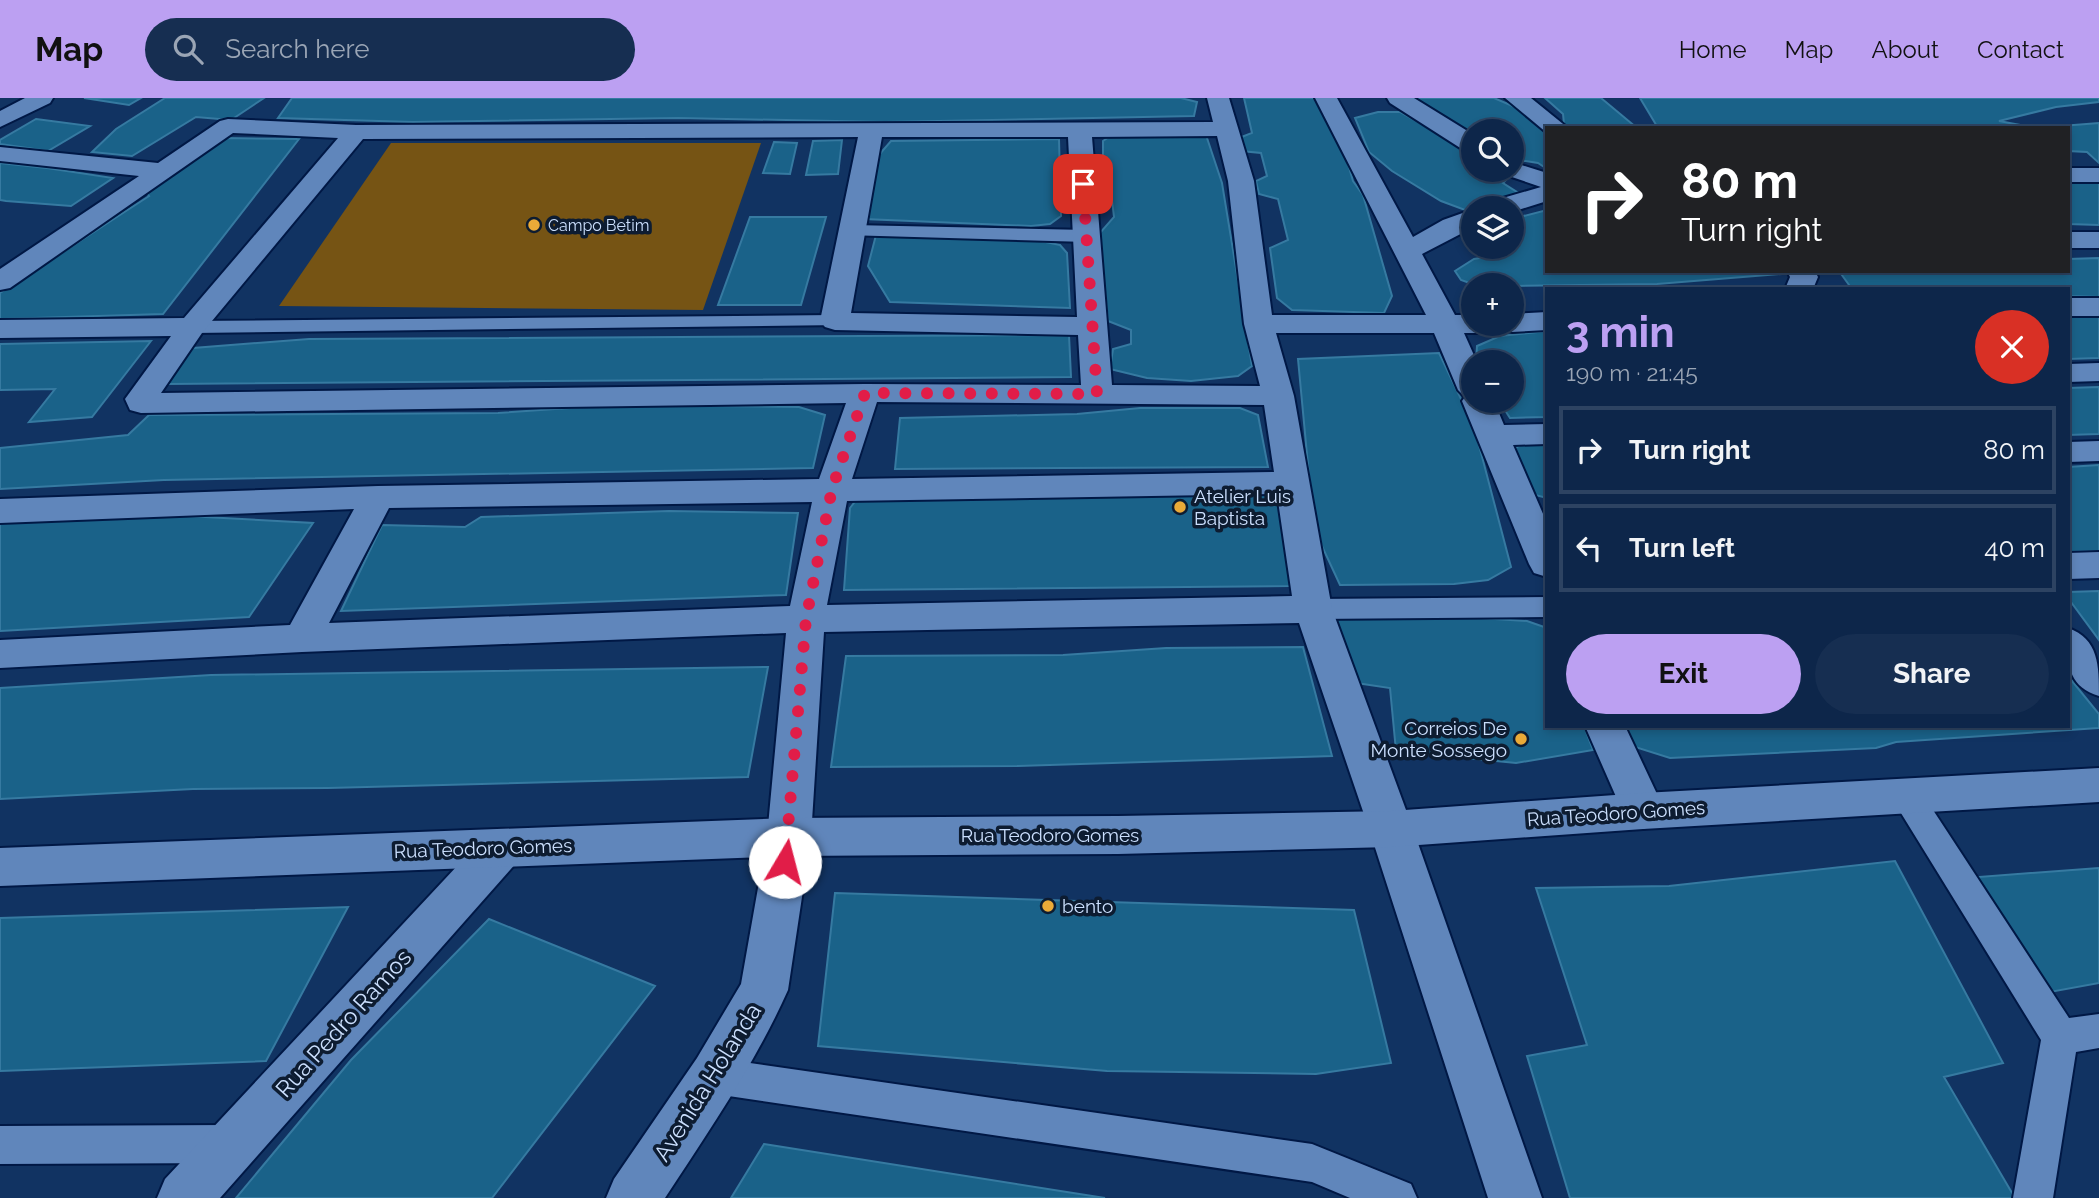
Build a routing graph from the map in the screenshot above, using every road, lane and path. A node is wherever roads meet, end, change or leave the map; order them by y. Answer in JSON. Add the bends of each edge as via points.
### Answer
{"nodes":[{"id":1,"x":43,"y":98,"type":"edge"},
{"id":2,"x":1218,"y":98,"type":"edge"},
{"id":3,"x":1325,"y":98,"type":"edge"},
{"id":4,"x":1398,"y":98,"type":"edge"},
{"id":5,"x":1516,"y":98,"type":"edge"},
{"id":6,"x":0,"y":120,"type":"edge"},
{"id":7,"x":1553,"y":126,"type":"edge"},
{"id":8,"x":1228,"y":129,"type":"junction"},
{"id":9,"x":871,"y":131,"type":"junction"},
{"id":10,"x":1080,"y":131,"type":"junction"},
{"id":11,"x":356,"y":132,"type":"junction"},
{"id":12,"x":1461,"y":138,"type":"edge"},
{"id":13,"x":0,"y":154,"type":"edge"},
{"id":14,"x":165,"y":171,"type":"junction"},
{"id":15,"x":1524,"y":173,"type":"edge"},
{"id":16,"x":2070,"y":175,"type":"edge"},
{"id":17,"x":2099,"y":175,"type":"edge"},
{"id":18,"x":1545,"y":180,"type":"edge"},
{"id":19,"x":1545,"y":194,"type":"edge"},
{"id":20,"x":1524,"y":200,"type":"edge"},
{"id":21,"x":1461,"y":222,"type":"edge"},
{"id":22,"x":852,"y":231,"type":"junction"},
{"id":23,"x":1087,"y":236,"type":"junction"},
{"id":24,"x":2070,"y":240,"type":"edge"},
{"id":25,"x":2099,"y":240,"type":"edge"},
{"id":26,"x":1408,"y":251,"type":"junction"},
{"id":27,"x":0,"y":282,"type":"edge"},
{"id":28,"x":2070,"y":307,"type":"edge"},
{"id":29,"x":2099,"y":307,"type":"edge"},
{"id":30,"x":835,"y":321,"type":"junction"},
{"id":31,"x":1545,"y":321,"type":"edge"},
{"id":32,"x":1524,"y":322,"type":"edge"},
{"id":33,"x":1259,"y":324,"type":"junction"},
{"id":34,"x":1461,"y":325,"type":"edge"},
{"id":35,"x":1092,"y":326,"type":"junction"},
{"id":36,"x":1446,"y":326,"type":"junction"},
{"id":37,"x":192,"y":327,"type":"junction"},
{"id":38,"x":0,"y":329,"type":"edge"},
{"id":39,"x":1461,"y":360,"type":"edge"},
{"id":40,"x":2099,"y":372,"type":"edge"},
{"id":41,"x":2070,"y":373,"type":"edge"},
{"id":42,"x":865,"y":393,"type":"junction"},
{"id":43,"x":1097,"y":394,"type":"junction"},
{"id":44,"x":1278,"y":396,"type":"junction"},
{"id":45,"x":1483,"y":413,"type":"edge"},
{"id":46,"x":1545,"y":434,"type":"edge"},
{"id":47,"x":1493,"y":436,"type":"junction"},
{"id":48,"x":2099,"y":451,"type":"edge"},
{"id":49,"x":2070,"y":452,"type":"edge"},
{"id":50,"x":1292,"y":483,"type":"junction"},
{"id":51,"x":832,"y":489,"type":"junction"},
{"id":52,"x":378,"y":497,"type":"junction"},
{"id":53,"x":0,"y":512,"type":"edge"},
{"id":54,"x":1545,"y":559,"type":"edge"},
{"id":55,"x":2099,"y":565,"type":"edge"},
{"id":56,"x":2070,"y":566,"type":"edge"},
{"id":57,"x":1545,"y":607,"type":"edge"},
{"id":58,"x":1313,"y":609,"type":"junction"},
{"id":59,"x":806,"y":619,"type":"junction"},
{"id":60,"x":302,"y":638,"type":"junction"},
{"id":61,"x":2070,"y":645,"type":"edge"},
{"id":62,"x":0,"y":654,"type":"edge"},
{"id":63,"x":2099,"y":681,"type":"edge"},
{"id":64,"x":1606,"y":728,"type":"edge"},
{"id":65,"x":2099,"y":785,"type":"edge"},
{"id":66,"x":1907,"y":796,"type":"junction"},
{"id":67,"x":1643,"y":811,"type":"junction"},
{"id":68,"x":1391,"y":829,"type":"junction"},
{"id":69,"x":789,"y":837,"type":"junction"},
{"id":70,"x":502,"y":848,"type":"junction"},
{"id":71,"x":0,"y":867,"type":"edge"},
{"id":72,"x":2099,"y":1031,"type":"edge"},
{"id":73,"x":2060,"y":1037,"type":"junction"},
{"id":74,"x":715,"y":1076,"type":"junction"},
{"id":75,"x":233,"y":1144,"type":"junction"},
{"id":76,"x":0,"y":1145,"type":"edge"},
{"id":77,"x":184,"y":1198,"type":"edge"},
{"id":78,"x":633,"y":1198,"type":"edge"},
{"id":79,"x":1397,"y":1198,"type":"edge"},
{"id":80,"x":1515,"y":1198,"type":"edge"},
{"id":81,"x":2033,"y":1198,"type":"edge"}],
"edges":[{"from":1,"to":6,"type":"street"},
{"from":2,"to":8,"type":"street"},
{"from":3,"to":26,"type":"street"},
{"from":4,"to":12,"type":"street"},
{"from":5,"to":7,"type":"street"},
{"from":8,"to":10,"type":"street"},
{"from":8,"to":33,"type":"street","via":[[1241,181]]},
{"from":9,"to":10,"type":"street"},
{"from":9,"to":11,"type":"street"},
{"from":9,"to":22,"type":"street"},
{"from":10,"to":23,"type":"street"},
{"from":11,"to":14,"type":"street","via":[[228,126]]},
{"from":11,"to":37,"type":"street"},
{"from":13,"to":14,"type":"street"},
{"from":14,"to":27,"type":"street"},
{"from":15,"to":18,"type":"street"},
{"from":16,"to":17,"type":"street"},
{"from":19,"to":20,"type":"street"},
{"from":21,"to":26,"type":"street"},
{"from":22,"to":23,"type":"lane"},
{"from":22,"to":30,"type":"street"},
{"from":23,"to":35,"type":"street"},
{"from":24,"to":25,"type":"street"},
{"from":26,"to":36,"type":"street"},
{"from":28,"to":29,"type":"street"},
{"from":30,"to":35,"type":"street"},
{"from":30,"to":37,"type":"lane"},
{"from":31,"to":32,"type":"street"},
{"from":33,"to":36,"type":"street"},
{"from":33,"to":44,"type":"street"},
{"from":34,"to":36,"type":"street"},
{"from":35,"to":43,"type":"street"},
{"from":36,"to":39,"type":"street"},
{"from":37,"to":38,"type":"street"},
{"from":37,"to":42,"type":"street","via":[[141,403]]},
{"from":40,"to":41,"type":"street"},
{"from":42,"to":43,"type":"street"},
{"from":42,"to":51,"type":"street","name":"Avenida Holanda"},
{"from":43,"to":44,"type":"street"},
{"from":44,"to":50,"type":"street"},
{"from":45,"to":47,"type":"street"},
{"from":46,"to":47,"type":"street"},
{"from":47,"to":54,"type":"street"},
{"from":48,"to":49,"type":"street"},
{"from":50,"to":51,"type":"street"},
{"from":50,"to":58,"type":"street"},
{"from":51,"to":52,"type":"street"},
{"from":51,"to":59,"type":"street","name":"Avenida Holanda"},
{"from":52,"to":53,"type":"street"},
{"from":52,"to":60,"type":"street"},
{"from":55,"to":56,"type":"street"},
{"from":57,"to":58,"type":"lane"},
{"from":58,"to":59,"type":"street"},
{"from":58,"to":68,"type":"street"},
{"from":59,"to":60,"type":"street"},
{"from":59,"to":69,"type":"street","name":"Avenida Holanda"},
{"from":60,"to":62,"type":"street"},
{"from":61,"to":63,"type":"street"},
{"from":64,"to":67,"type":"street"},
{"from":65,"to":66,"type":"street","name":"Rua Teodoro Gomes"},
{"from":66,"to":67,"type":"street","name":"Rua Teodoro Gomes"},
{"from":66,"to":73,"type":"lane"},
{"from":67,"to":68,"type":"street","name":"Rua Teodoro Gomes"},
{"from":68,"to":69,"type":"street","name":"Rua Teodoro Gomes"},
{"from":68,"to":80,"type":"street"},
{"from":69,"to":70,"type":"street","name":"Rua Teodoro Gomes"},
{"from":69,"to":74,"type":"street","name":"Avenida Holanda","via":[[764,990]]},
{"from":70,"to":71,"type":"street","name":"Rua Teodoro Gomes"},
{"from":70,"to":75,"type":"street","name":"Rua Pedro Ramos"},
{"from":72,"to":73,"type":"lane"},
{"from":73,"to":81,"type":"lane"},
{"from":74,"to":78,"type":"street","name":"Avenida Holanda"},
{"from":74,"to":79,"type":"lane","via":[[1312,1163]]},
{"from":75,"to":76,"type":"lane"},
{"from":75,"to":77,"type":"street","name":"Rua Pedro Ramos"}]}
